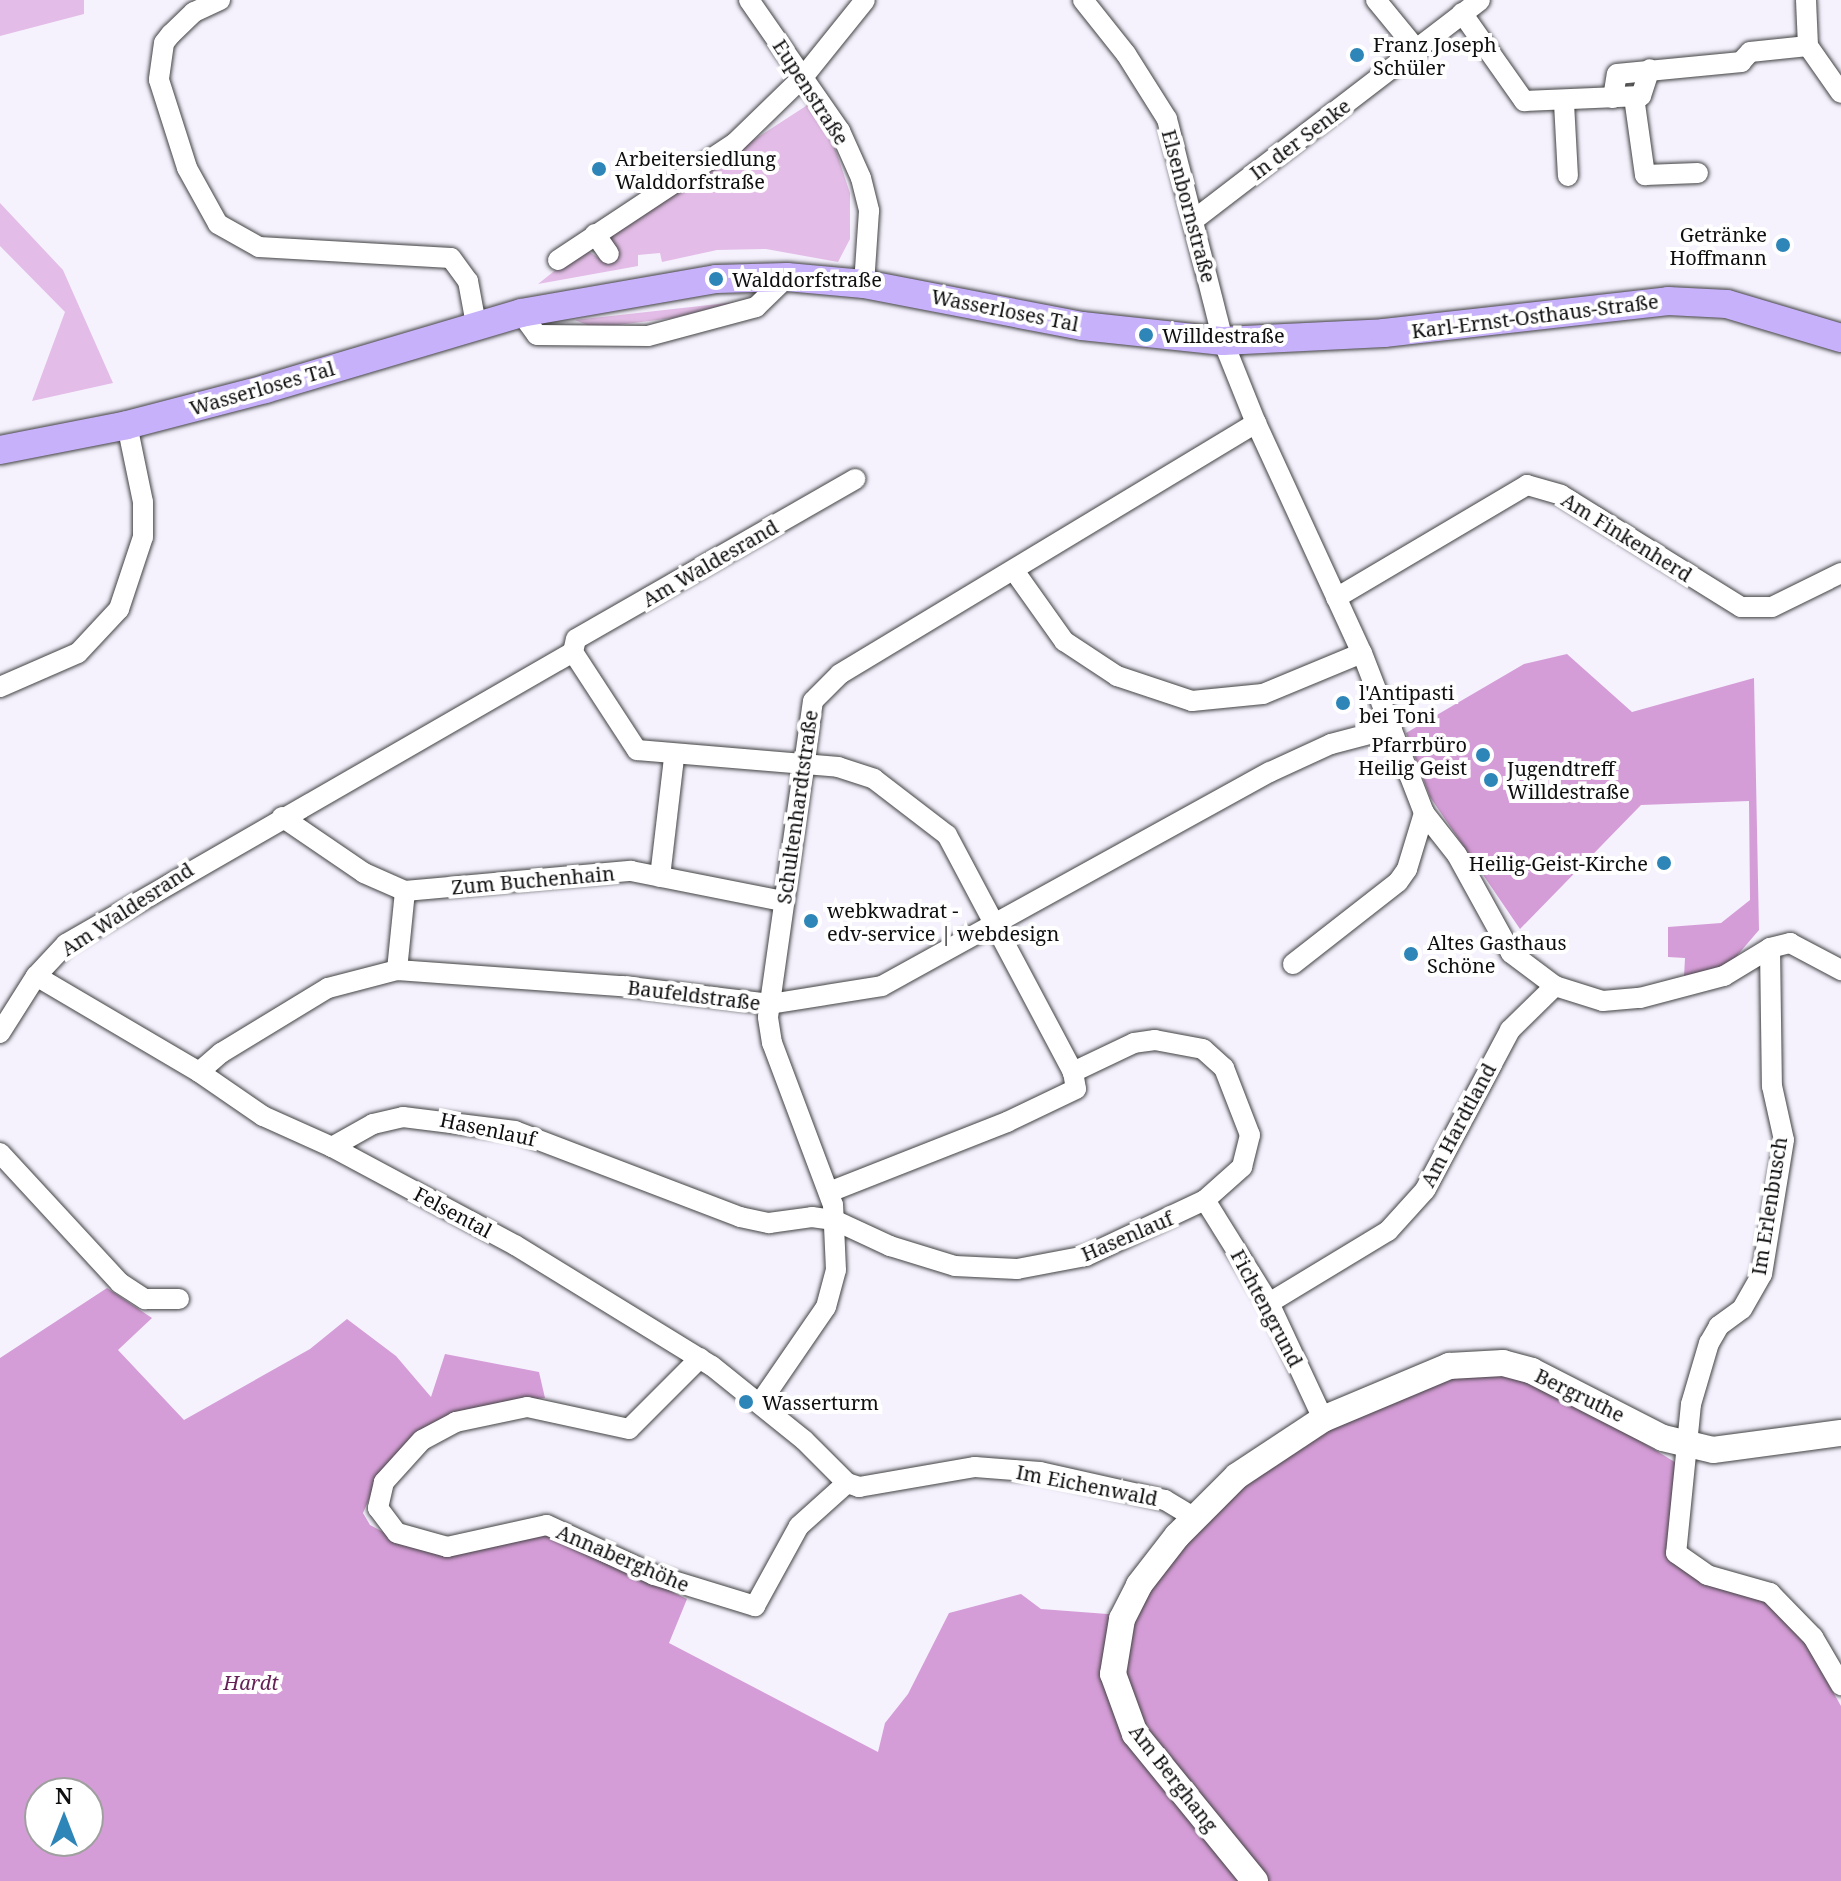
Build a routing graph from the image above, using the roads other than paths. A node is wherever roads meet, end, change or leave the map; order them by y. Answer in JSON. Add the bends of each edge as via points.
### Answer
{"nodes":[{"id":1,"x":220,"y":0,"type":"edge"},
{"id":2,"x":749,"y":0,"type":"edge"},
{"id":3,"x":865,"y":0,"type":"edge"},
{"id":4,"x":1083,"y":0,"type":"edge"},
{"id":5,"x":1376,"y":0,"type":"edge"},
{"id":6,"x":1480,"y":0,"type":"edge"},
{"id":7,"x":1806,"y":0,"type":"edge"},
{"id":8,"x":1462,"y":13,"type":"junction"},
{"id":9,"x":1808,"y":46,"type":"junction"},
{"id":10,"x":1417,"y":50,"type":"junction"},
{"id":11,"x":1650,"y":69,"type":"junction"},
{"id":12,"x":804,"y":76,"type":"junction"},
{"id":13,"x":1841,"y":93,"type":"edge"},
{"id":14,"x":1634,"y":97,"type":"junction"},
{"id":15,"x":1613,"y":98,"type":"junction"},
{"id":16,"x":1564,"y":103,"type":"junction"},
{"id":17,"x":1698,"y":173,"type":"dead end"},
{"id":18,"x":1568,"y":176,"type":"dead end"},
{"id":19,"x":1195,"y":219,"type":"junction"},
{"id":20,"x":595,"y":234,"type":"junction"},
{"id":21,"x":609,"y":254,"type":"dead end"},
{"id":22,"x":558,"y":260,"type":"dead end"},
{"id":23,"x":787,"y":277,"type":"junction"},
{"id":24,"x":864,"y":284,"type":"junction"},
{"id":25,"x":521,"y":313,"type":"junction"},
{"id":26,"x":476,"y":324,"type":"junction"},
{"id":27,"x":1841,"y":338,"type":"edge"},
{"id":28,"x":1223,"y":341,"type":"junction"},
{"id":29,"x":1256,"y":423,"type":"junction"},
{"id":30,"x":127,"y":425,"type":"junction"},
{"id":31,"x":0,"y":450,"type":"edge"},
{"id":32,"x":855,"y":479,"type":"dead end"},
{"id":33,"x":1015,"y":572,"type":"junction"},
{"id":34,"x":1841,"y":573,"type":"edge"},
{"id":35,"x":1336,"y":598,"type":"junction"},
{"id":36,"x":573,"y":652,"type":"junction"},
{"id":37,"x":1362,"y":653,"type":"junction"},
{"id":38,"x":0,"y":687,"type":"edge"},
{"id":39,"x":1392,"y":728,"type":"junction"},
{"id":40,"x":674,"y":757,"type":"junction"},
{"id":41,"x":801,"y":764,"type":"junction"},
{"id":42,"x":1424,"y":813,"type":"junction"},
{"id":43,"x":282,"y":817,"type":"junction"},
{"id":44,"x":660,"y":877,"type":"junction"},
{"id":45,"x":405,"y":891,"type":"junction"},
{"id":46,"x":783,"y":901,"type":"junction"},
{"id":47,"x":998,"y":926,"type":"junction"},
{"id":48,"x":1770,"y":948,"type":"junction"},
{"id":49,"x":1293,"y":964,"type":"dead end"},
{"id":50,"x":397,"y":970,"type":"junction"},
{"id":51,"x":1841,"y":970,"type":"edge"},
{"id":52,"x":36,"y":976,"type":"junction"},
{"id":53,"x":1555,"y":986,"type":"junction"},
{"id":54,"x":770,"y":1004,"type":"junction"},
{"id":55,"x":0,"y":1033,"type":"edge"},
{"id":56,"x":199,"y":1072,"type":"junction"},
{"id":57,"x":1073,"y":1072,"type":"junction"},
{"id":58,"x":332,"y":1147,"type":"junction"},
{"id":59,"x":0,"y":1153,"type":"edge"},
{"id":60,"x":829,"y":1192,"type":"junction"},
{"id":61,"x":1205,"y":1200,"type":"junction"},
{"id":62,"x":834,"y":1220,"type":"junction"},
{"id":63,"x":179,"y":1299,"type":"dead end"},
{"id":64,"x":1269,"y":1303,"type":"junction"},
{"id":65,"x":700,"y":1358,"type":"junction"},
{"id":66,"x":760,"y":1403,"type":"junction"},
{"id":67,"x":1323,"y":1419,"type":"junction"},
{"id":68,"x":1841,"y":1433,"type":"edge"},
{"id":69,"x":1688,"y":1445,"type":"junction"},
{"id":70,"x":847,"y":1483,"type":"junction"},
{"id":71,"x":1193,"y":1517,"type":"junction"},
{"id":72,"x":1841,"y":1685,"type":"edge"},
{"id":73,"x":1255,"y":1881,"type":"edge"}],
"edges":[{"from":1,"to":26,"type":"street","via":[[194,12],[171,34],[159,80],[187,168],[218,224],[259,247],[451,258],[468,281]]},
{"from":2,"to":12,"type":"street","name":"Eupenstraße"},
{"from":3,"to":12,"type":"street"},
{"from":4,"to":19,"type":"street","name":"Elsenbornstraße","via":[[1167,119]]},
{"from":5,"to":10,"type":"street"},
{"from":6,"to":8,"type":"street","name":"In der Senke"},
{"from":7,"to":9,"type":"street"},
{"from":8,"to":10,"type":"street","name":"In der Senke"},
{"from":8,"to":16,"type":"street","via":[[1518,96]]},
{"from":9,"to":11,"type":"street","via":[[1750,52],[1741,62]]},
{"from":9,"to":13,"type":"street"},
{"from":10,"to":19,"type":"street","name":"In der Senke"},
{"from":11,"to":14,"type":"street","via":[[1641,96]]},
{"from":11,"to":15,"type":"street","via":[[1617,74]]},
{"from":12,"to":20,"type":"street","via":[[735,143]]},
{"from":12,"to":24,"type":"street","name":"Eupenstraße","via":[[840,131],[861,178],[869,211]]},
{"from":14,"to":15,"type":"street"},
{"from":14,"to":17,"type":"street","via":[[1645,175]]},
{"from":15,"to":16,"type":"street"},
{"from":16,"to":18,"type":"street"},
{"from":19,"to":28,"type":"street","name":"Elsenbornstraße"},
{"from":20,"to":21,"type":"street"},
{"from":20,"to":22,"type":"street"},
{"from":23,"to":24,"type":"main road","name":"Wasserloses Tal"},
{"from":23,"to":25,"type":"main road","name":"Wasserloses Tal","via":[[702,280]]},
{"from":23,"to":25,"type":"street","via":[[756,307],[648,336],[537,335]]},
{"from":24,"to":28,"type":"main road","name":"Wasserloses Tal","via":[[1082,326]]},
{"from":25,"to":26,"type":"main road","name":"Wasserloses Tal"},
{"from":26,"to":30,"type":"main road","name":"Wasserloses Tal"},
{"from":27,"to":28,"type":"main road","name":"Karl-Ernst-Osthaus-Straße","via":[[1727,304],[1668,301],[1384,333]]},
{"from":28,"to":29,"type":"street"},
{"from":29,"to":33,"type":"street","name":"Schultenhardtstraße"},
{"from":29,"to":35,"type":"street"},
{"from":30,"to":31,"type":"main road","name":"Wasserloses Tal"},
{"from":30,"to":38,"type":"street","via":[[143,502],[143,537],[119,609],[78,653]]},
{"from":32,"to":36,"type":"street","name":"Am Waldesrand","via":[[576,639]]},
{"from":33,"to":37,"type":"street","via":[[1064,641],[1117,676],[1192,701],[1263,694]]},
{"from":33,"to":41,"type":"street","name":"Schultenhardtstraße","via":[[821,689],[813,701]]},
{"from":34,"to":35,"type":"street","name":"Am Finkenherd","via":[[1772,607],[1741,607],[1561,495],[1527,485]]},
{"from":35,"to":37,"type":"street"},
{"from":36,"to":40,"type":"street","via":[[637,750]]},
{"from":36,"to":43,"type":"street","name":"Am Waldesrand"},
{"from":37,"to":39,"type":"street"},
{"from":39,"to":42,"type":"street"},
{"from":39,"to":47,"type":"street","name":"Baufeldstraße","via":[[1331,744],[1270,772]]},
{"from":40,"to":41,"type":"street"},
{"from":40,"to":44,"type":"street"},
{"from":41,"to":46,"type":"street","name":"Schultenhardtstraße"},
{"from":41,"to":47,"type":"street","via":[[838,767],[874,779],[947,835]]},
{"from":42,"to":49,"type":"street","via":[[1398,882]]},
{"from":42,"to":53,"type":"street","via":[[1457,855],[1511,953]]},
{"from":43,"to":45,"type":"street","via":[[364,873]]},
{"from":43,"to":52,"type":"street","name":"Am Waldesrand","via":[[66,944]]},
{"from":44,"to":45,"type":"street","name":"Zum Buchenhain","via":[[631,871]]},
{"from":44,"to":46,"type":"street","name":"Zum Buchenhain"},
{"from":45,"to":50,"type":"street"},
{"from":46,"to":54,"type":"street","name":"Schultenhardtstraße"},
{"from":47,"to":54,"type":"street","name":"Baufeldstraße","via":[[882,986]]},
{"from":47,"to":57,"type":"street"},
{"from":48,"to":51,"type":"street","via":[[1790,943]]},
{"from":48,"to":53,"type":"street","via":[[1724,976],[1640,998],[1603,1001]]},
{"from":48,"to":69,"type":"street","name":"Im Erlenbusch","via":[[1772,1086],[1784,1140],[1762,1274],[1742,1309],[1719,1326],[1709,1343],[1691,1404]]},
{"from":50,"to":54,"type":"street","name":"Baufeldstraße","via":[[622,986]]},
{"from":50,"to":56,"type":"street","name":"Baufeldstraße","via":[[328,988]]},
{"from":52,"to":55,"type":"street","name":"Am Waldesrand"},
{"from":52,"to":56,"type":"street","name":"Felsental"},
{"from":53,"to":64,"type":"street","name":"Am Hardtland","via":[[1510,1030],[1425,1190],[1388,1231]]},
{"from":54,"to":60,"type":"street","name":"Schultenhardtstraße","via":[[772,1043]]},
{"from":56,"to":58,"type":"street","name":"Felsental","via":[[263,1116]]},
{"from":57,"to":60,"type":"street","name":"Hasenlauf","via":[[1076,1089]]},
{"from":57,"to":61,"type":"street","name":"Hasenlauf","via":[[1134,1043],[1155,1040],[1203,1049],[1224,1068],[1245,1114],[1247,1155],[1232,1181]]},
{"from":58,"to":62,"type":"street","name":"Hasenlauf","via":[[373,1124],[435,1117],[515,1131],[762,1223]]},
{"from":58,"to":65,"type":"street","name":"Felsental","via":[[515,1245]]},
{"from":59,"to":63,"type":"street","via":[[120,1283],[145,1299]]},
{"from":60,"to":62,"type":"street","name":"Schultenhardtstraße"},
{"from":61,"to":62,"type":"street","name":"Hasenlauf","via":[[1086,1256],[1017,1269],[955,1266],[890,1246]]},
{"from":61,"to":64,"type":"street","name":"Fichtengrund"},
{"from":62,"to":66,"type":"street","name":"Schultenhardtstraße","via":[[831,1295]]},
{"from":64,"to":67,"type":"street","name":"Fichtengrund"},
{"from":65,"to":66,"type":"street","name":"Felsental"},
{"from":65,"to":70,"type":"street","name":"Annaberghöhe","via":[[629,1429],[527,1407],[456,1422],[422,1440],[384,1482],[378,1508],[397,1533],[447,1547],[547,1525],[654,1575],[755,1606],[799,1526]]},
{"from":66,"to":70,"type":"street","name":"Felsental"},
{"from":67,"to":69,"type":"street","name":"Bergruthe","via":[[1449,1366],[1503,1363],[1532,1371]]},
{"from":67,"to":71,"type":"street","name":"Am Berghang","via":[[1248,1468]]},
{"from":68,"to":69,"type":"street","name":"Bergruthe","via":[[1732,1449]]},
{"from":69,"to":72,"type":"street","name":"Im Erlenbusch","via":[[1676,1553],[1707,1575],[1770,1593],[1813,1637]]},
{"from":70,"to":71,"type":"street","name":"Im Eichenwald","via":[[859,1487],[975,1467],[1040,1472],[1165,1500]]},
{"from":71,"to":73,"type":"street","name":"Am Berghang","via":[[1134,1596],[1115,1645],[1113,1674],[1135,1734]]}]}
